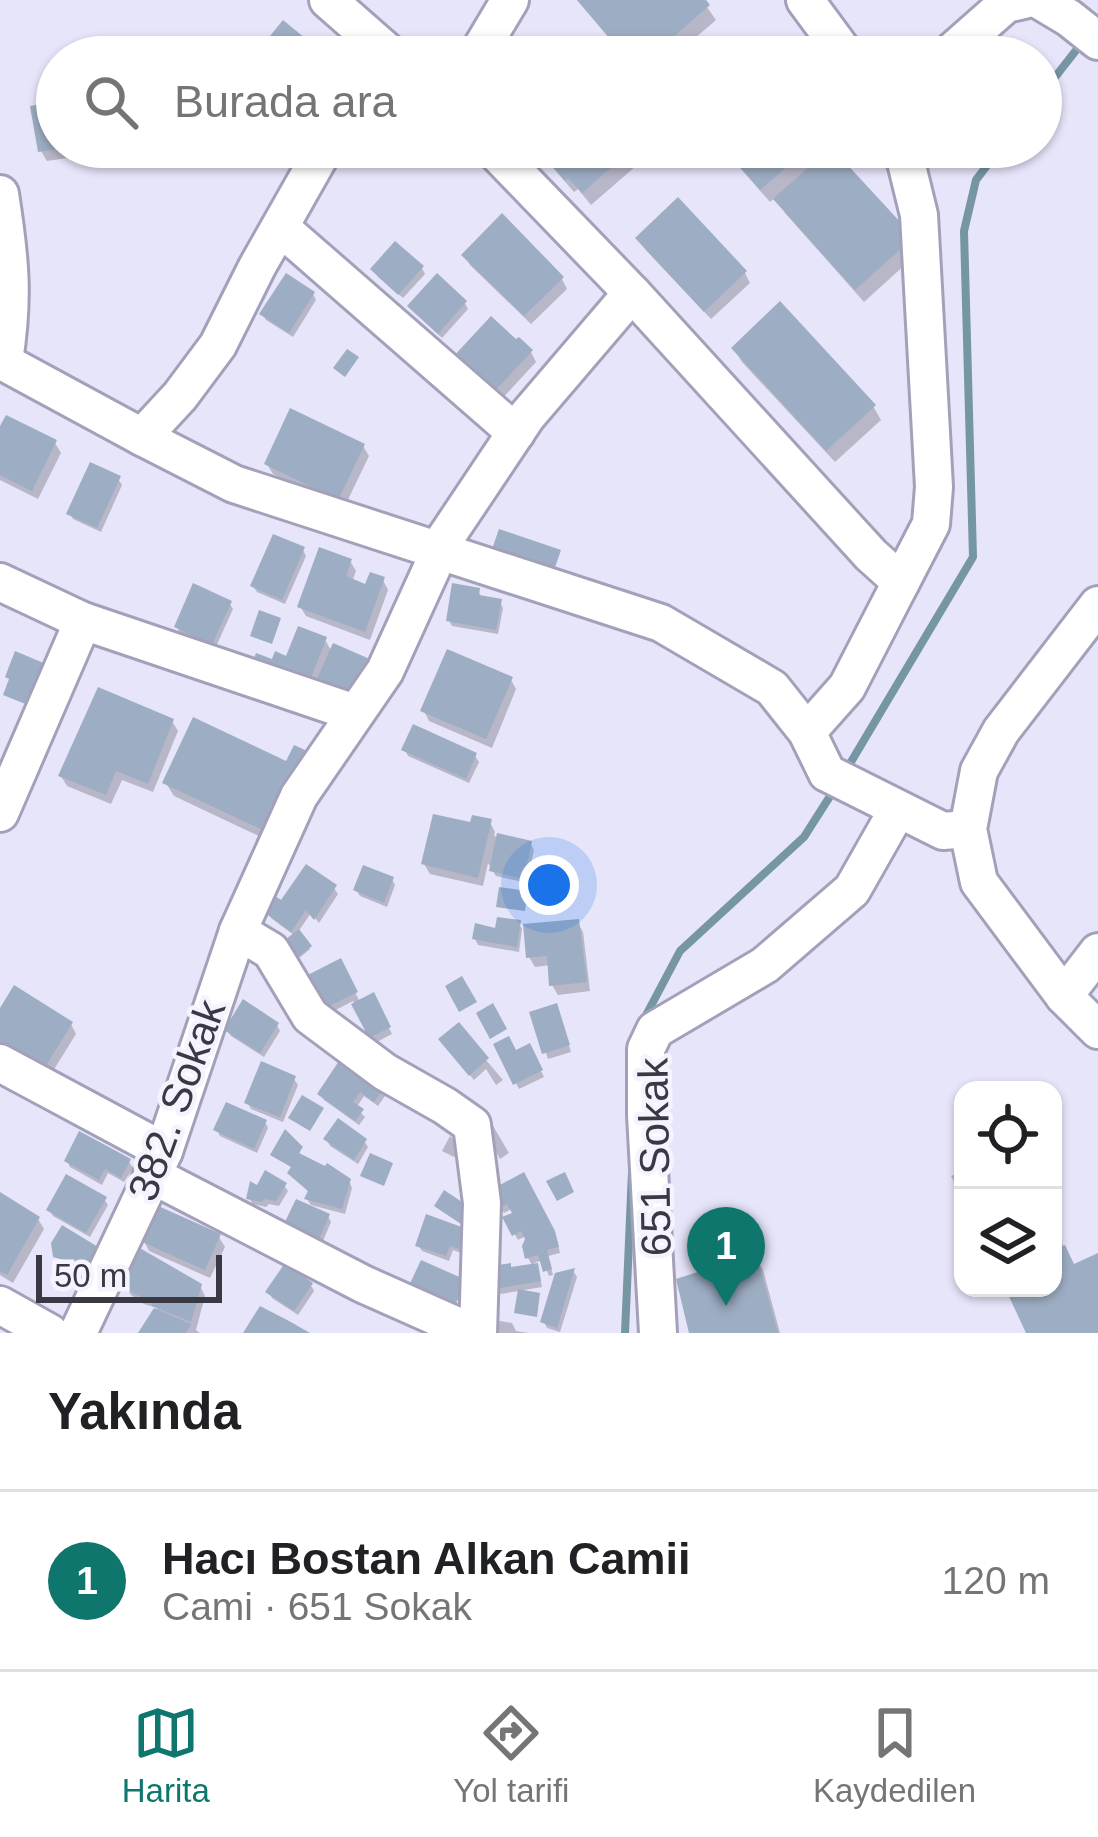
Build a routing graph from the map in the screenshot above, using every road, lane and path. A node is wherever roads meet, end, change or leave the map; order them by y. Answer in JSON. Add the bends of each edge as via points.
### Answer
{"nodes":[{"id":1,"x":328,"y":0,"type":"edge"},
{"id":2,"x":510,"y":0,"type":"edge"},
{"id":3,"x":805,"y":0,"type":"edge"},
{"id":4,"x":1022,"y":0,"type":"edge"},
{"id":5,"x":365,"y":36,"type":"edge"},
{"id":6,"x":489,"y":36,"type":"edge"},
{"id":7,"x":832,"y":36,"type":"edge"},
{"id":8,"x":970,"y":36,"type":"edge"},
{"id":9,"x":313,"y":168,"type":"edge"},
{"id":10,"x":511,"y":168,"type":"edge"},
{"id":11,"x":906,"y":168,"type":"edge"},
{"id":12,"x":0,"y":194,"type":"edge"},
{"id":13,"x":280,"y":227,"type":"junction"},
{"id":14,"x":632,"y":293,"type":"junction"},
{"id":15,"x":2,"y":360,"type":"edge"},
{"id":16,"x":516,"y":433,"type":"junction"},
{"id":17,"x":142,"y":437,"type":"junction"},
{"id":18,"x":440,"y":551,"type":"junction"},
{"id":19,"x":0,"y":582,"type":"edge"},
{"id":20,"x":901,"y":582,"type":"junction"},
{"id":21,"x":1098,"y":604,"type":"edge"},
{"id":22,"x":83,"y":621,"type":"junction"},
{"id":23,"x":355,"y":713,"type":"junction"},
{"id":24,"x":806,"y":732,"type":"junction"},
{"id":25,"x":898,"y":809,"type":"junction"},
{"id":26,"x":0,"y":813,"type":"edge"},
{"id":27,"x":968,"y":829,"type":"junction"},
{"id":28,"x":238,"y":931,"type":"junction"},
{"id":29,"x":1098,"y":952,"type":"edge"},
{"id":30,"x":1064,"y":996,"type":"junction"},
{"id":31,"x":1098,"y":1030,"type":"edge"},
{"id":32,"x":0,"y":1063,"type":"edge"},
{"id":33,"x":158,"y":1163,"type":"junction"},
{"id":34,"x":0,"y":1305,"type":"edge"},
{"id":35,"x":50,"y":1333,"type":"edge"},
{"id":36,"x":79,"y":1333,"type":"edge"},
{"id":37,"x":476,"y":1333,"type":"edge"},
{"id":38,"x":658,"y":1333,"type":"edge"}],
"edges":[{"from":1,"to":5,"type":"street"},
{"from":2,"to":6,"type":"street"},
{"from":3,"to":7,"type":"street"},
{"from":4,"to":8,"type":"street"},
{"from":9,"to":13,"type":"street"},
{"from":10,"to":14,"type":"street"},
{"from":11,"to":20,"type":"street","via":[[919,215],[934,487],[931,524]]},
{"from":12,"to":15,"type":"street","via":[[10,260]]},
{"from":13,"to":16,"type":"street"},
{"from":13,"to":17,"type":"street","via":[[218,345]]},
{"from":14,"to":16,"type":"street","name":"382. Sokak"},
{"from":14,"to":20,"type":"street"},
{"from":15,"to":17,"type":"street"},
{"from":16,"to":18,"type":"street","name":"382. Sokak"},
{"from":17,"to":18,"type":"street","via":[[234,484]]},
{"from":18,"to":23,"type":"street","name":"382. Sokak","via":[[385,670]]},
{"from":18,"to":24,"type":"street","via":[[661,623],[772,688]]},
{"from":19,"to":22,"type":"street"},
{"from":20,"to":24,"type":"street","via":[[847,687]]},
{"from":21,"to":27,"type":"street","via":[[1001,731],[979,771]]},
{"from":22,"to":23,"type":"street"},
{"from":22,"to":26,"type":"street"},
{"from":23,"to":28,"type":"street","name":"382. Sokak","via":[[299,796]]},
{"from":24,"to":25,"type":"street","via":[[826,773]]},
{"from":25,"to":27,"type":"street","via":[[944,831]]},
{"from":25,"to":38,"type":"street","name":"651 Sokak","via":[[852,890],[765,965],[655,1030],[646,1049]]},
{"from":27,"to":30,"type":"street","via":[[979,882]]},
{"from":28,"to":33,"type":"street","name":"382. Sokak"},
{"from":28,"to":37,"type":"street","via":[[271,951],[310,1016],[472,1125],[482,1203]]},
{"from":29,"to":30,"type":"street"},
{"from":30,"to":31,"type":"street"},
{"from":32,"to":33,"type":"street"},
{"from":33,"to":36,"type":"street","name":"382. Sokak"},
{"from":33,"to":37,"type":"street","via":[[363,1284]]},
{"from":34,"to":35,"type":"street"}]}
